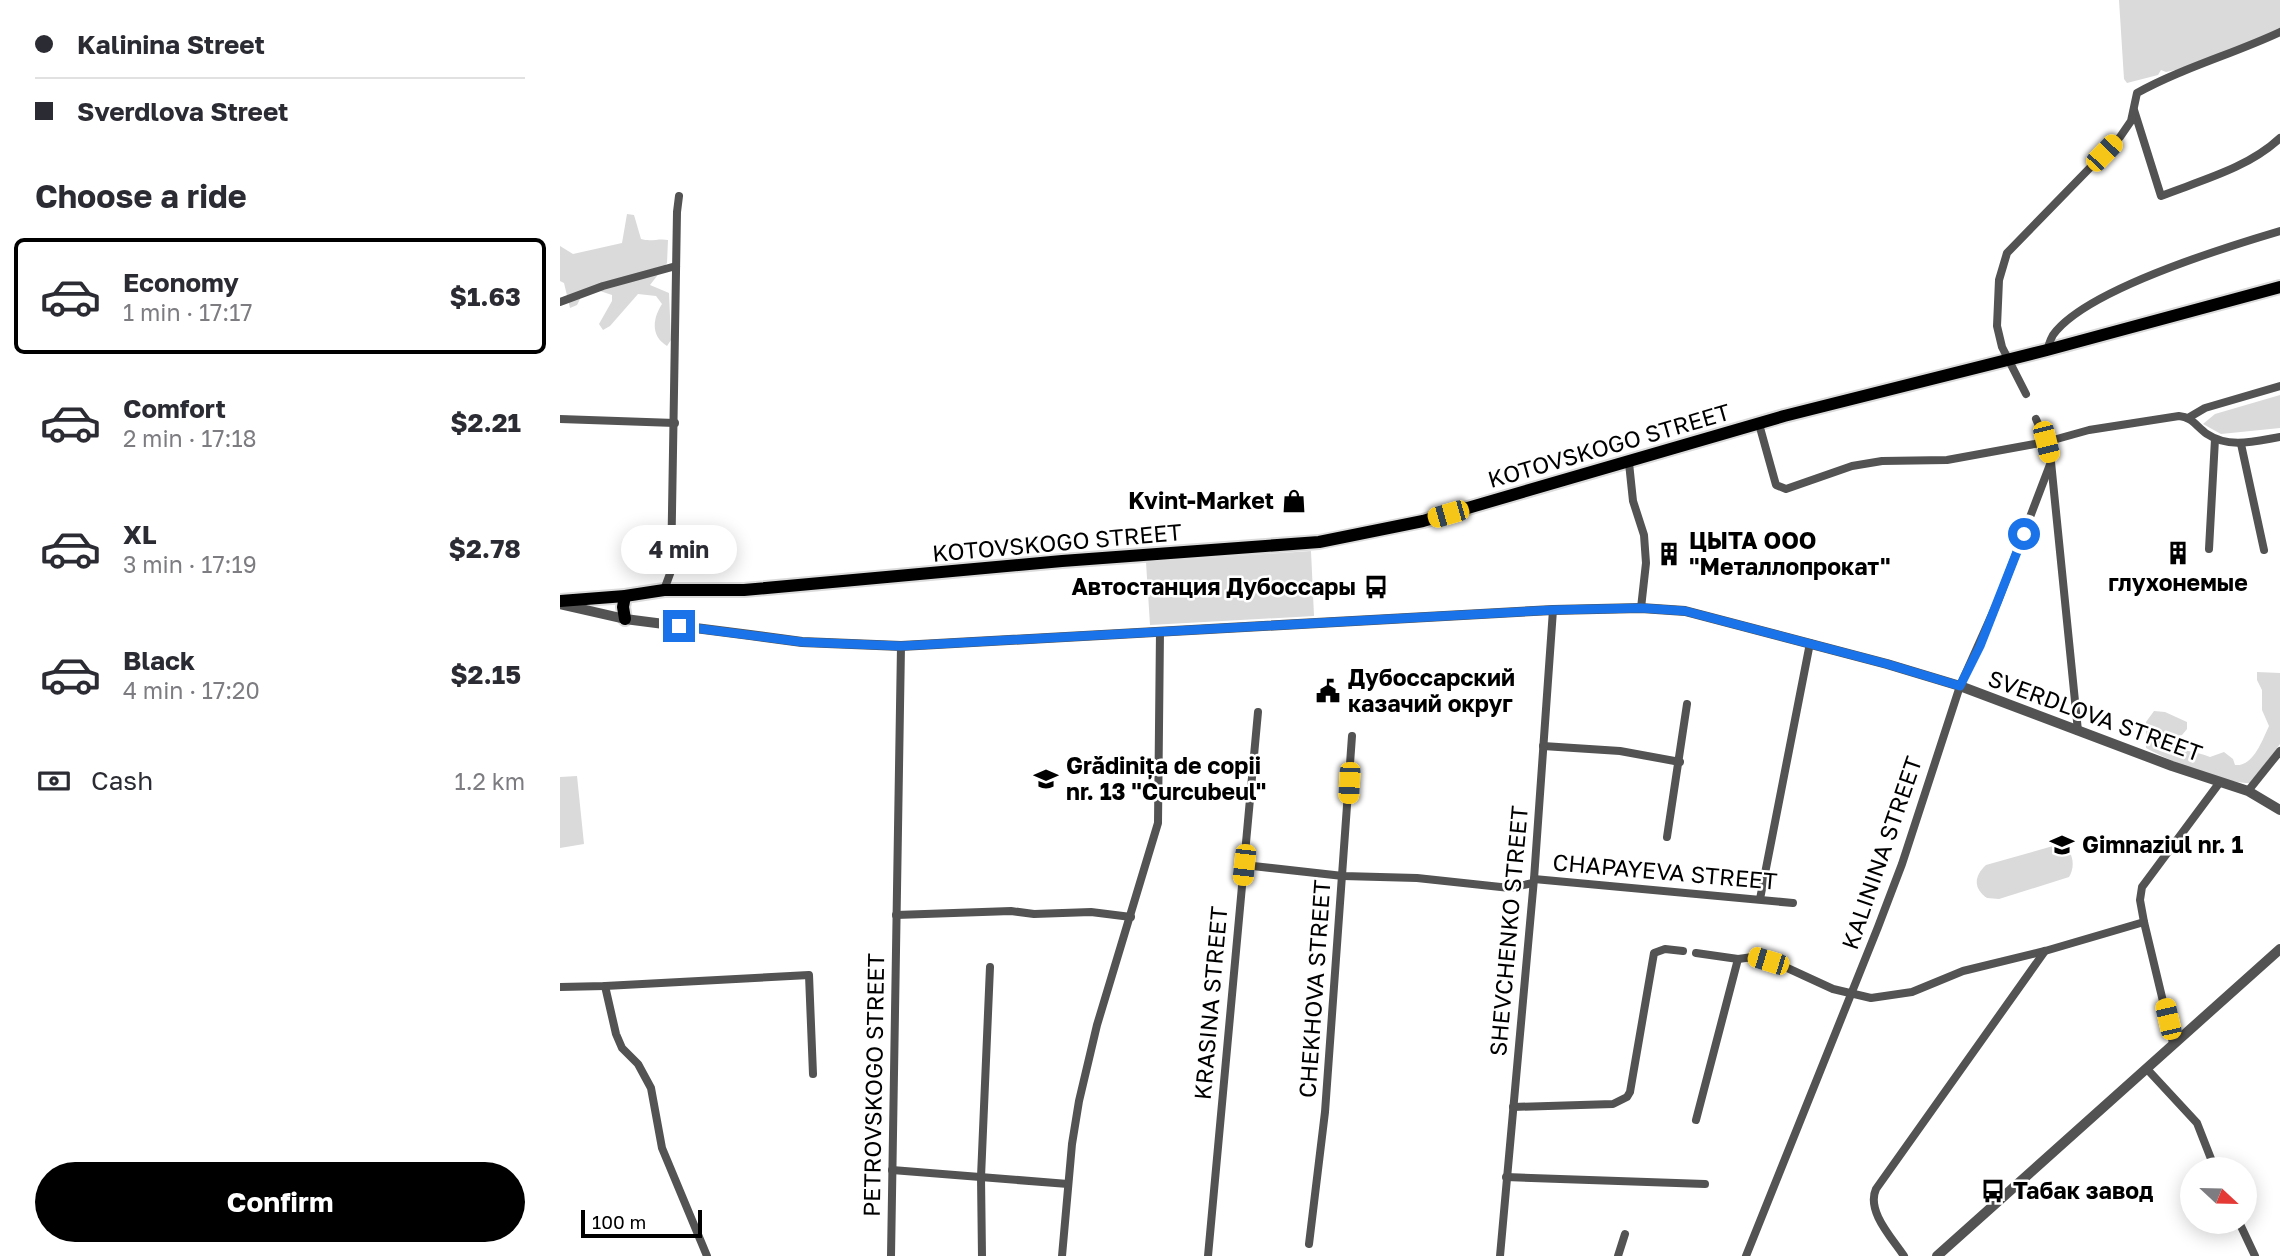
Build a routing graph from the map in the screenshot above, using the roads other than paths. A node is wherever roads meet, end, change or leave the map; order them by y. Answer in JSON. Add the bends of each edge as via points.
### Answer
{"nodes":[{"id":1,"x":2280,"y":32,"type":"edge"},
{"id":2,"x":2134,"y":110,"type":"junction"},
{"id":3,"x":2280,"y":138,"type":"edge"},
{"id":4,"x":679,"y":196,"type":"dead end"},
{"id":5,"x":2280,"y":231,"type":"edge"},
{"id":6,"x":676,"y":266,"type":"junction"},
{"id":7,"x":2280,"y":287,"type":"edge"},
{"id":8,"x":560,"y":302,"type":"edge"},
{"id":9,"x":2047,"y":350,"type":"junction"},
{"id":10,"x":2008,"y":360,"type":"junction"},
{"id":11,"x":2280,"y":386,"type":"edge"},
{"id":12,"x":2026,"y":394,"type":"dead end"},
{"id":13,"x":2188,"y":418,"type":"junction"},
{"id":14,"x":560,"y":419,"type":"edge"},
{"id":15,"x":2036,"y":419,"type":"dead end"},
{"id":16,"x":675,"y":423,"type":"junction"},
{"id":17,"x":1759,"y":424,"type":"junction"},
{"id":18,"x":2280,"y":437,"type":"edge"},
{"id":19,"x":2215,"y":439,"type":"junction"},
{"id":20,"x":2046,"y":442,"type":"junction"},
{"id":21,"x":2241,"y":443,"type":"junction"},
{"id":22,"x":1629,"y":463,"type":"junction"},
{"id":23,"x":2051,"y":463,"type":"junction"},
{"id":24,"x":2209,"y":549,"type":"dead end"},
{"id":25,"x":2264,"y":550,"type":"dead end"},
{"id":26,"x":664,"y":590,"type":"junction"},
{"id":27,"x":625,"y":596,"type":"junction"},
{"id":28,"x":560,"y":603,"type":"edge"},
{"id":29,"x":1641,"y":608,"type":"junction"},
{"id":30,"x":1553,"y":610,"type":"junction"},
{"id":31,"x":625,"y":619,"type":"junction"},
{"id":32,"x":1160,"y":631,"type":"junction"},
{"id":33,"x":1810,"y":643,"type":"junction"},
{"id":34,"x":901,"y":646,"type":"junction"},
{"id":35,"x":1960,"y":686,"type":"junction"},
{"id":36,"x":1687,"y":704,"type":"dead end"},
{"id":37,"x":1258,"y":712,"type":"dead end"},
{"id":38,"x":2078,"y":731,"type":"junction"},
{"id":39,"x":1352,"y":736,"type":"dead end"},
{"id":40,"x":1543,"y":746,"type":"junction"},
{"id":41,"x":2280,"y":751,"type":"edge"},
{"id":42,"x":1680,"y":762,"type":"junction"},
{"id":43,"x":2220,"y":782,"type":"junction"},
{"id":44,"x":2248,"y":791,"type":"junction"},
{"id":45,"x":2280,"y":810,"type":"edge"},
{"id":46,"x":1667,"y":837,"type":"dead end"},
{"id":47,"x":1244,"y":865,"type":"junction"},
{"id":48,"x":1343,"y":876,"type":"junction"},
{"id":49,"x":1534,"y":881,"type":"junction"},
{"id":50,"x":1760,"y":899,"type":"junction"},
{"id":51,"x":1793,"y":903,"type":"dead end"},
{"id":52,"x":896,"y":915,"type":"junction"},
{"id":53,"x":1131,"y":917,"type":"junction"},
{"id":54,"x":2144,"y":922,"type":"junction"},
{"id":55,"x":2280,"y":949,"type":"edge"},
{"id":56,"x":1683,"y":951,"type":"dead end"},
{"id":57,"x":2045,"y":951,"type":"junction"},
{"id":58,"x":1696,"y":953,"type":"dead end"},
{"id":59,"x":1738,"y":959,"type":"junction"},
{"id":60,"x":990,"y":967,"type":"dead end"},
{"id":61,"x":605,"y":986,"type":"junction"},
{"id":62,"x":560,"y":987,"type":"edge"},
{"id":63,"x":1852,"y":995,"type":"junction"},
{"id":64,"x":2173,"y":1043,"type":"junction"},
{"id":65,"x":2147,"y":1069,"type":"junction"},
{"id":66,"x":813,"y":1074,"type":"dead end"},
{"id":67,"x":1513,"y":1107,"type":"junction"},
{"id":68,"x":1696,"y":1121,"type":"dead end"},
{"id":69,"x":2210,"y":1157,"type":"edge"},
{"id":70,"x":892,"y":1170,"type":"junction"},
{"id":71,"x":981,"y":1177,"type":"junction"},
{"id":72,"x":1506,"y":1177,"type":"junction"},
{"id":73,"x":1068,"y":1184,"type":"junction"},
{"id":74,"x":1706,"y":1184,"type":"dead end"},
{"id":75,"x":1625,"y":1234,"type":"dead end"},
{"id":76,"x":2245,"y":1234,"type":"edge"},
{"id":77,"x":1309,"y":1244,"type":"dead end"},
{"id":78,"x":707,"y":1256,"type":"edge"},
{"id":79,"x":891,"y":1256,"type":"edge"},
{"id":80,"x":982,"y":1256,"type":"edge"},
{"id":81,"x":1062,"y":1256,"type":"edge"},
{"id":82,"x":1208,"y":1256,"type":"edge"},
{"id":83,"x":1500,"y":1256,"type":"edge"},
{"id":84,"x":1618,"y":1256,"type":"edge"},
{"id":85,"x":1746,"y":1256,"type":"edge"},
{"id":86,"x":1904,"y":1256,"type":"edge"},
{"id":87,"x":1937,"y":1256,"type":"edge"},
{"id":88,"x":2255,"y":1256,"type":"edge"}],
"edges":[{"from":1,"to":2,"type":"street","via":[[2152,84],[2137,93]]},
{"from":2,"to":3,"type":"street","via":[[2161,195],[2247,162]]},
{"from":2,"to":10,"type":"street","via":[[2120,137],[2007,253],[1999,280],[1997,326]]},
{"from":4,"to":6,"type":"street"},
{"from":5,"to":9,"type":"street","via":[[2169,267],[2093,303],[2052,336]]},
{"from":6,"to":8,"type":"street"},
{"from":6,"to":16,"type":"street"},
{"from":7,"to":9,"type":"highway","name":"KOTOVSKOGO STREET"},
{"from":9,"to":10,"type":"highway","name":"KOTOVSKOGO STREET"},
{"from":10,"to":12,"type":"street"},
{"from":10,"to":17,"type":"highway","name":"KOTOVSKOGO STREET"},
{"from":11,"to":13,"type":"street","via":[[2205,408]]},
{"from":13,"to":19,"type":"street"},
{"from":13,"to":20,"type":"street","via":[[2089,430]]},
{"from":14,"to":16,"type":"street"},
{"from":15,"to":20,"type":"street"},
{"from":16,"to":26,"type":"street","via":[[671,571]]},
{"from":17,"to":20,"type":"street","via":[[1776,485],[1786,489],[1852,466],[1947,460]]},
{"from":17,"to":22,"type":"highway","name":"KOTOVSKOGO STREET"},
{"from":18,"to":21,"type":"street"},
{"from":19,"to":21,"type":"street"},
{"from":19,"to":24,"type":"street"},
{"from":20,"to":23,"type":"street"},
{"from":21,"to":25,"type":"street"},
{"from":22,"to":26,"type":"highway","name":"KOTOVSKOGO STREET","via":[[1423,521],[1319,542],[744,590]]},
{"from":22,"to":29,"type":"street","via":[[1633,501],[1644,535],[1646,578]]},
{"from":23,"to":35,"type":"street","name":"KALININA STREET"},
{"from":23,"to":38,"type":"street"},
{"from":26,"to":27,"type":"highway","name":"KOTOVSKOGO STREET"},
{"from":27,"to":28,"type":"highway","name":"KOTOVSKOGO STREET"},
{"from":27,"to":31,"type":"highway"},
{"from":28,"to":31,"type":"street","name":"SVERDLOVA STREET"},
{"from":29,"to":30,"type":"street","name":"SVERDLOVA STREET"},
{"from":29,"to":33,"type":"street","name":"SVERDLOVA STREET","via":[[1685,611]]},
{"from":30,"to":32,"type":"street","name":"SVERDLOVA STREET"},
{"from":30,"to":40,"type":"street","name":"SHEVCHENKO STREET"},
{"from":31,"to":34,"type":"street","name":"SVERDLOVA STREET","via":[[802,642]]},
{"from":32,"to":34,"type":"street","name":"SVERDLOVA STREET"},
{"from":32,"to":53,"type":"street","via":[[1158,823]]},
{"from":33,"to":35,"type":"street","name":"SVERDLOVA STREET"},
{"from":33,"to":50,"type":"street"},
{"from":34,"to":52,"type":"street","name":"PETROVSKOGO STREET"},
{"from":35,"to":38,"type":"street","name":"SVERDLOVA STREET"},
{"from":35,"to":63,"type":"street","name":"KALININA STREET","via":[[1902,864]]},
{"from":36,"to":42,"type":"street"},
{"from":37,"to":47,"type":"street","name":"KRASINA STREET"},
{"from":38,"to":43,"type":"street","name":"SVERDLOVA STREET"},
{"from":39,"to":48,"type":"street","name":"CHEKHOVA STREET"},
{"from":40,"to":42,"type":"street","via":[[1619,751]]},
{"from":40,"to":49,"type":"street","name":"SHEVCHENKO STREET"},
{"from":41,"to":44,"type":"street"},
{"from":42,"to":46,"type":"street"},
{"from":43,"to":44,"type":"street","name":"SVERDLOVA STREET"},
{"from":43,"to":54,"type":"street","via":[[2142,887]]},
{"from":44,"to":45,"type":"street","name":"SVERDLOVA STREET"},
{"from":47,"to":48,"type":"street","name":"CHAPAYEVA STREET"},
{"from":47,"to":82,"type":"street","name":"KRASINA STREET"},
{"from":48,"to":49,"type":"street","name":"CHAPAYEVA STREET","via":[[1510,888]]},
{"from":48,"to":77,"type":"street","name":"CHEKHOVA STREET","via":[[1325,1112]]},
{"from":49,"to":50,"type":"street","name":"CHAPAYEVA STREET"},
{"from":49,"to":67,"type":"street","name":"SHEVCHENKO STREET"},
{"from":50,"to":51,"type":"street","name":"CHAPAYEVA STREET"},
{"from":52,"to":53,"type":"street","via":[[1012,911]]},
{"from":52,"to":70,"type":"street","name":"PETROVSKOGO STREET"},
{"from":53,"to":73,"type":"street","via":[[1079,1101]]},
{"from":54,"to":57,"type":"street"},
{"from":54,"to":64,"type":"street"},
{"from":55,"to":64,"type":"street"},
{"from":56,"to":67,"type":"street","via":[[1657,950],[1653,957],[1627,1097],[1613,1104]]},
{"from":57,"to":63,"type":"street","via":[[1964,971],[1912,992],[1871,998]]},
{"from":57,"to":86,"type":"street","via":[[1874,1195],[1875,1211]]},
{"from":58,"to":59,"type":"street"},
{"from":59,"to":63,"type":"street","via":[[1753,957],[1783,966]]},
{"from":59,"to":68,"type":"street"},
{"from":60,"to":71,"type":"street"},
{"from":61,"to":62,"type":"street"},
{"from":61,"to":66,"type":"street","via":[[809,975]]},
{"from":61,"to":78,"type":"street","via":[[616,1034],[650,1088],[662,1148]]},
{"from":63,"to":85,"type":"street","name":"KALININA STREET"},
{"from":64,"to":65,"type":"street"},
{"from":65,"to":69,"type":"street","via":[[2197,1123]]},
{"from":65,"to":87,"type":"street"},
{"from":67,"to":72,"type":"street","name":"SHEVCHENKO STREET"},
{"from":70,"to":71,"type":"street"},
{"from":70,"to":79,"type":"street","name":"PETROVSKOGO STREET"},
{"from":71,"to":73,"type":"street"},
{"from":71,"to":80,"type":"street"},
{"from":72,"to":74,"type":"street"},
{"from":72,"to":83,"type":"street","name":"SHEVCHENKO STREET"},
{"from":73,"to":81,"type":"street"},
{"from":75,"to":84,"type":"street"},
{"from":76,"to":88,"type":"street"}]}
